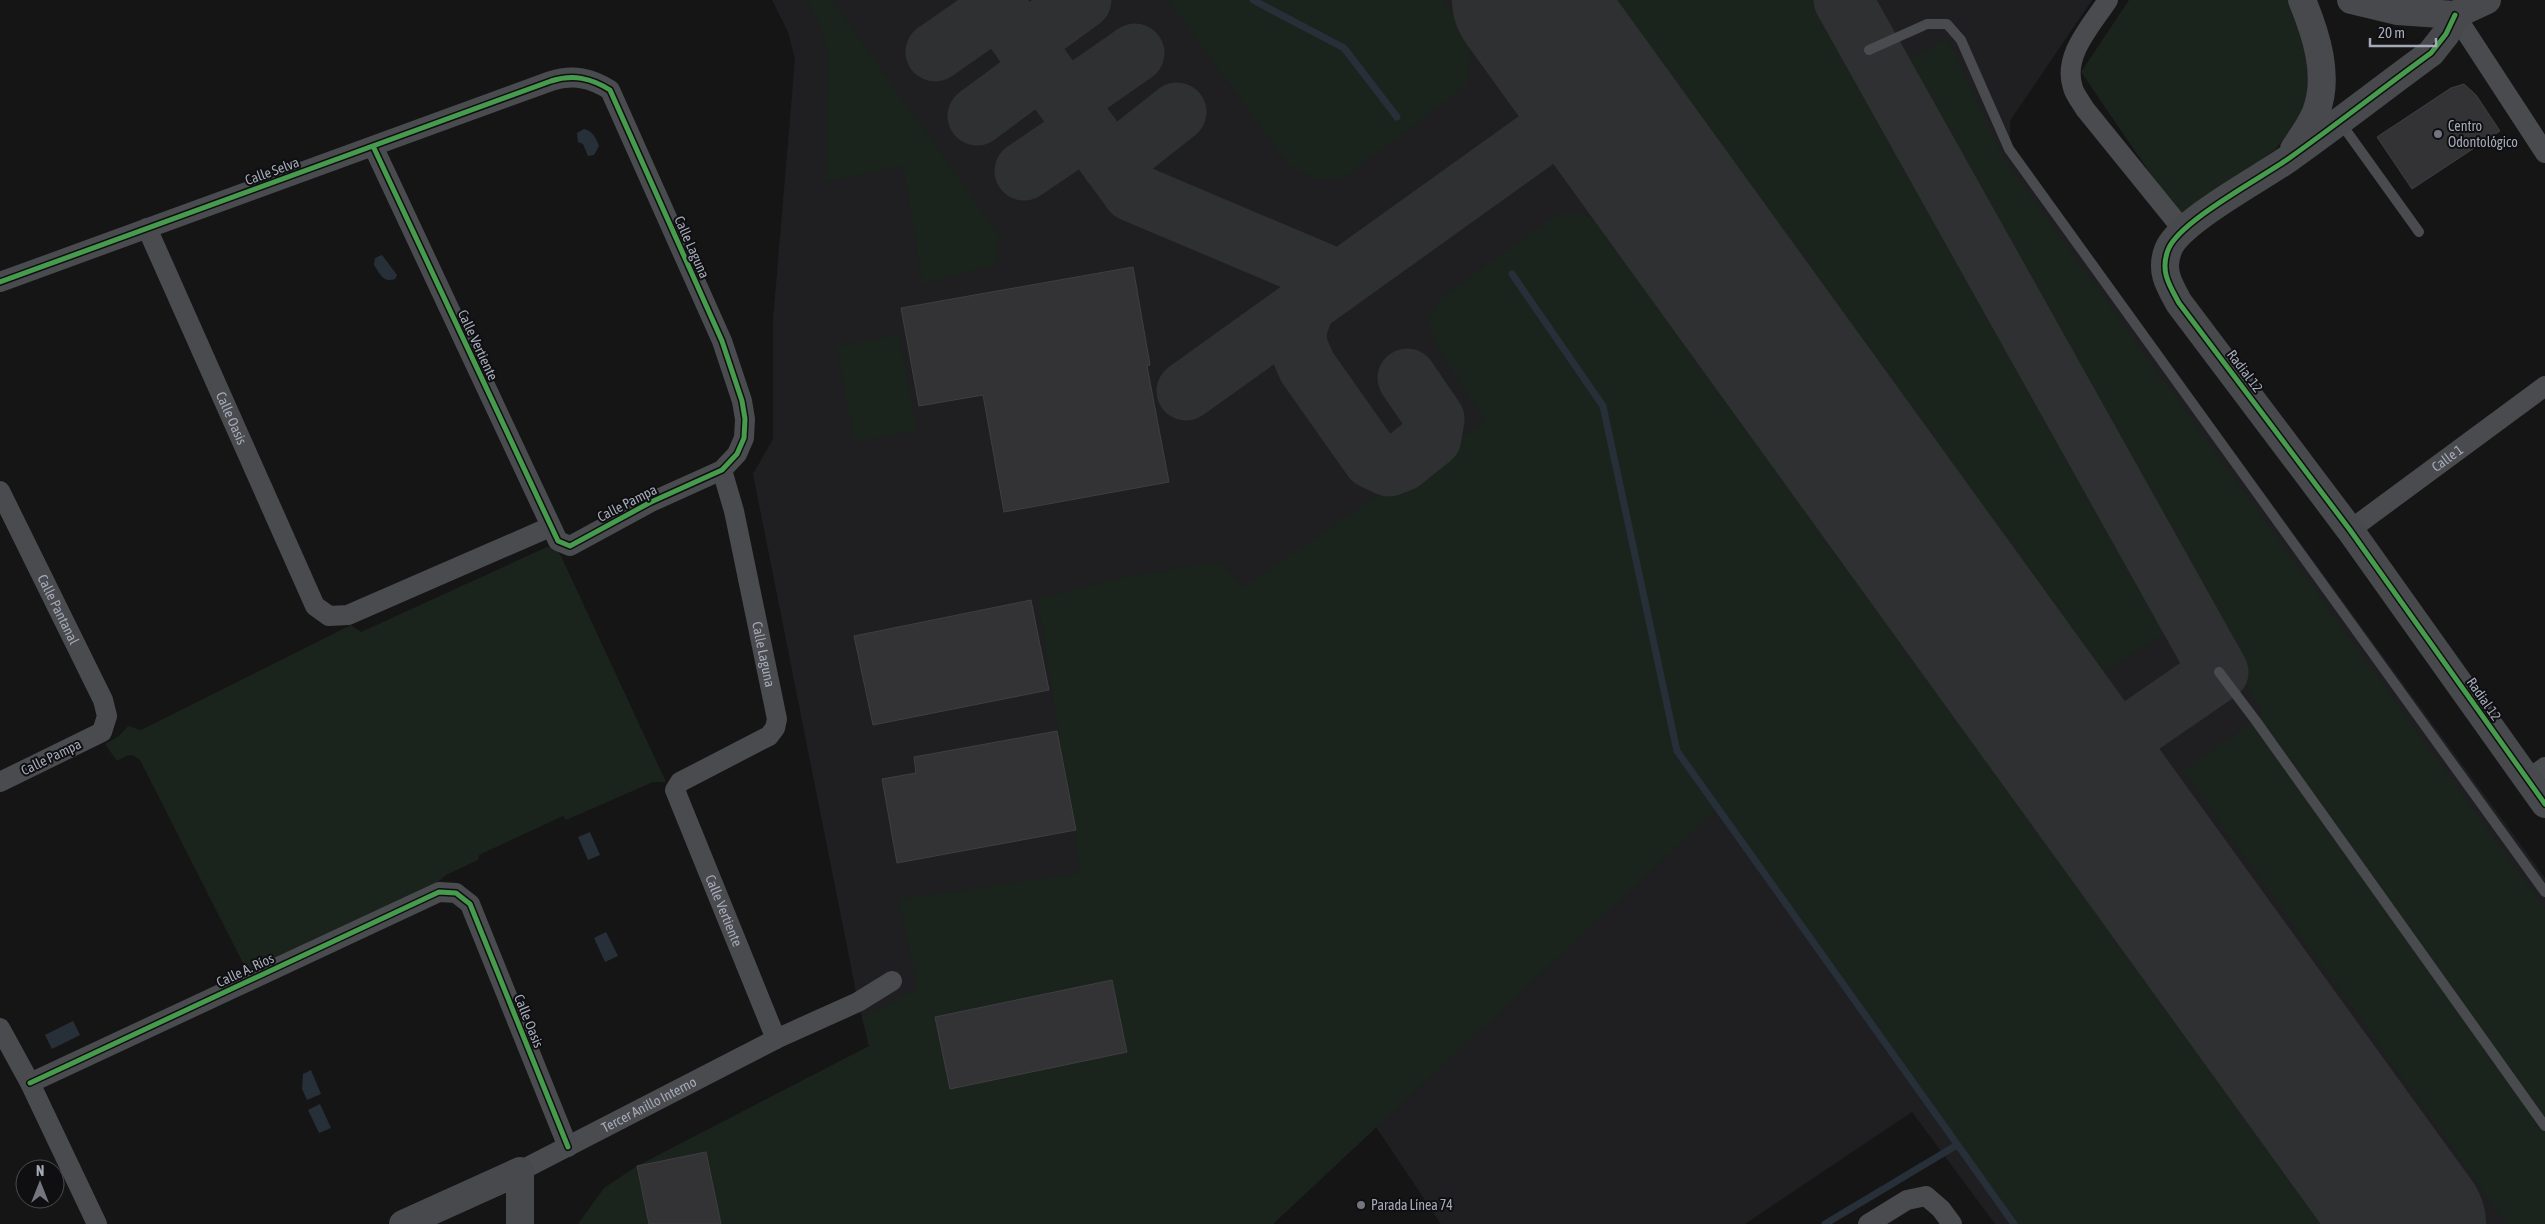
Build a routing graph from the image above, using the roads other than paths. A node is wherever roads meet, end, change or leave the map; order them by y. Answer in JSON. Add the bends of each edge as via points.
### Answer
{"nodes":[{"id":1,"x":2108,"y":0,"type":"edge"},
{"id":2,"x":2302,"y":0,"type":"edge"},
{"id":3,"x":2351,"y":0,"type":"edge"},
{"id":4,"x":2487,"y":0,"type":"edge"},
{"id":5,"x":2455,"y":15,"type":"junction"},
{"id":6,"x":1869,"y":50,"type":"dead end"},
{"id":7,"x":552,"y":81,"type":"joint"},
{"id":8,"x":2340,"y":121,"type":"junction"},
{"id":9,"x":373,"y":146,"type":"junction"},
{"id":10,"x":2545,"y":153,"type":"edge"},
{"id":11,"x":2288,"y":159,"type":"junction"},
{"id":12,"x":147,"y":228,"type":"junction"},
{"id":13,"x":2183,"y":230,"type":"junction"},
{"id":14,"x":2419,"y":232,"type":"dead end"},
{"id":15,"x":0,"y":282,"type":"edge"},
{"id":16,"x":2545,"y":386,"type":"edge"},
{"id":17,"x":722,"y":470,"type":"junction"},
{"id":18,"x":0,"y":490,"type":"edge"},
{"id":19,"x":550,"y":527,"type":"junction"},
{"id":20,"x":2350,"y":530,"type":"junction"},
{"id":21,"x":570,"y":546,"type":"joint"},
{"id":22,"x":2219,"y":672,"type":"dead end"},
{"id":23,"x":102,"y":732,"type":"joint"},
{"id":24,"x":2536,"y":773,"type":"edge"},
{"id":25,"x":0,"y":782,"type":"edge"},
{"id":26,"x":680,"y":782,"type":"joint"},
{"id":27,"x":2545,"y":804,"type":"edge"},
{"id":28,"x":2545,"y":892,"type":"edge"},
{"id":29,"x":470,"y":904,"type":"joint"},
{"id":30,"x":892,"y":981,"type":"dead end"},
{"id":31,"x":0,"y":1028,"type":"edge"},
{"id":32,"x":776,"y":1039,"type":"junction"},
{"id":33,"x":30,"y":1083,"type":"junction"},
{"id":34,"x":2545,"y":1126,"type":"edge"},
{"id":35,"x":568,"y":1147,"type":"junction"},
{"id":36,"x":520,"y":1171,"type":"junction"},
{"id":37,"x":97,"y":1224,"type":"edge"},
{"id":38,"x":403,"y":1224,"type":"edge"},
{"id":39,"x":520,"y":1224,"type":"edge"},
{"id":40,"x":1868,"y":1224,"type":"edge"},
{"id":41,"x":1952,"y":1224,"type":"edge"}],
"edges":[{"from":1,"to":13,"type":"street","via":[[2074,52],[2070,74],[2073,90]]},
{"from":2,"to":11,"type":"street","via":[[2321,58],[2320,94],[2316,112]]},
{"from":3,"to":5,"type":"street","via":[[2397,10]]},
{"from":4,"to":5,"type":"street"},
{"from":5,"to":8,"type":"street","name":"Radial 12","via":[[2446,34],[2431,53]]},
{"from":5,"to":10,"type":"street"},
{"from":6,"to":28,"type":"lane","via":[[1927,24],[1947,24],[1961,40],[2009,149]]},
{"from":7,"to":9,"type":"street","name":"Calle Selva"},
{"from":7,"to":17,"type":"street","name":"Calle Laguna","via":[[580,77],[610,90],[722,341],[745,419],[744,438],[737,454]]},
{"from":8,"to":11,"type":"street","name":"Radial 12"},
{"from":8,"to":14,"type":"lane"},
{"from":9,"to":12,"type":"street","name":"Calle Selva"},
{"from":9,"to":19,"type":"street","name":"Calle Vertiente"},
{"from":11,"to":13,"type":"street","name":"Radial 12"},
{"from":12,"to":15,"type":"street","name":"Calle Selva"},
{"from":12,"to":19,"type":"street","name":"Calle Oasis","via":[[315,606],[329,616],[348,615]]},
{"from":13,"to":20,"type":"street","name":"Radial 12","via":[[2168,249],[2164,276],[2179,303]]},
{"from":16,"to":20,"type":"street","name":"Calle 1"},
{"from":17,"to":21,"type":"street","name":"Calle Pampa","via":[[651,502]]},
{"from":17,"to":26,"type":"street","name":"Calle Laguna","via":[[734,511],[777,719],[775,728],[762,740]]},
{"from":18,"to":23,"type":"street","name":"Calle Pantanal","via":[[103,700],[107,716]]},
{"from":19,"to":21,"type":"street","name":"Calle Vertiente","via":[[558,541]]},
{"from":20,"to":24,"type":"street","name":"Radial 12"},
{"from":22,"to":34,"type":"lane"},
{"from":23,"to":25,"type":"street","name":"Calle Pampa"},
{"from":24,"to":27,"type":"street","name":"Radial 12"},
{"from":26,"to":32,"type":"street","name":"Calle Vertiente","via":[[675,790],[678,801]]},
{"from":29,"to":33,"type":"street","name":"Calle A. Ríos","via":[[456,893],[439,892]]},
{"from":29,"to":35,"type":"street","name":"Calle Oasis"},
{"from":30,"to":32,"type":"street","name":"Tercer Anillo Interno","via":[[858,1002]]},
{"from":31,"to":33,"type":"street"},
{"from":32,"to":35,"type":"street","name":"Tercer Anillo Interno"},
{"from":33,"to":37,"type":"street"},
{"from":35,"to":36,"type":"street","name":"Tercer Anillo Interno"},
{"from":36,"to":38,"type":"street","name":"Tercer Anillo Interno"},
{"from":36,"to":39,"type":"street"},
{"from":40,"to":41,"type":"street","via":[[1907,1200],[1926,1196],[1942,1209]]}]}
